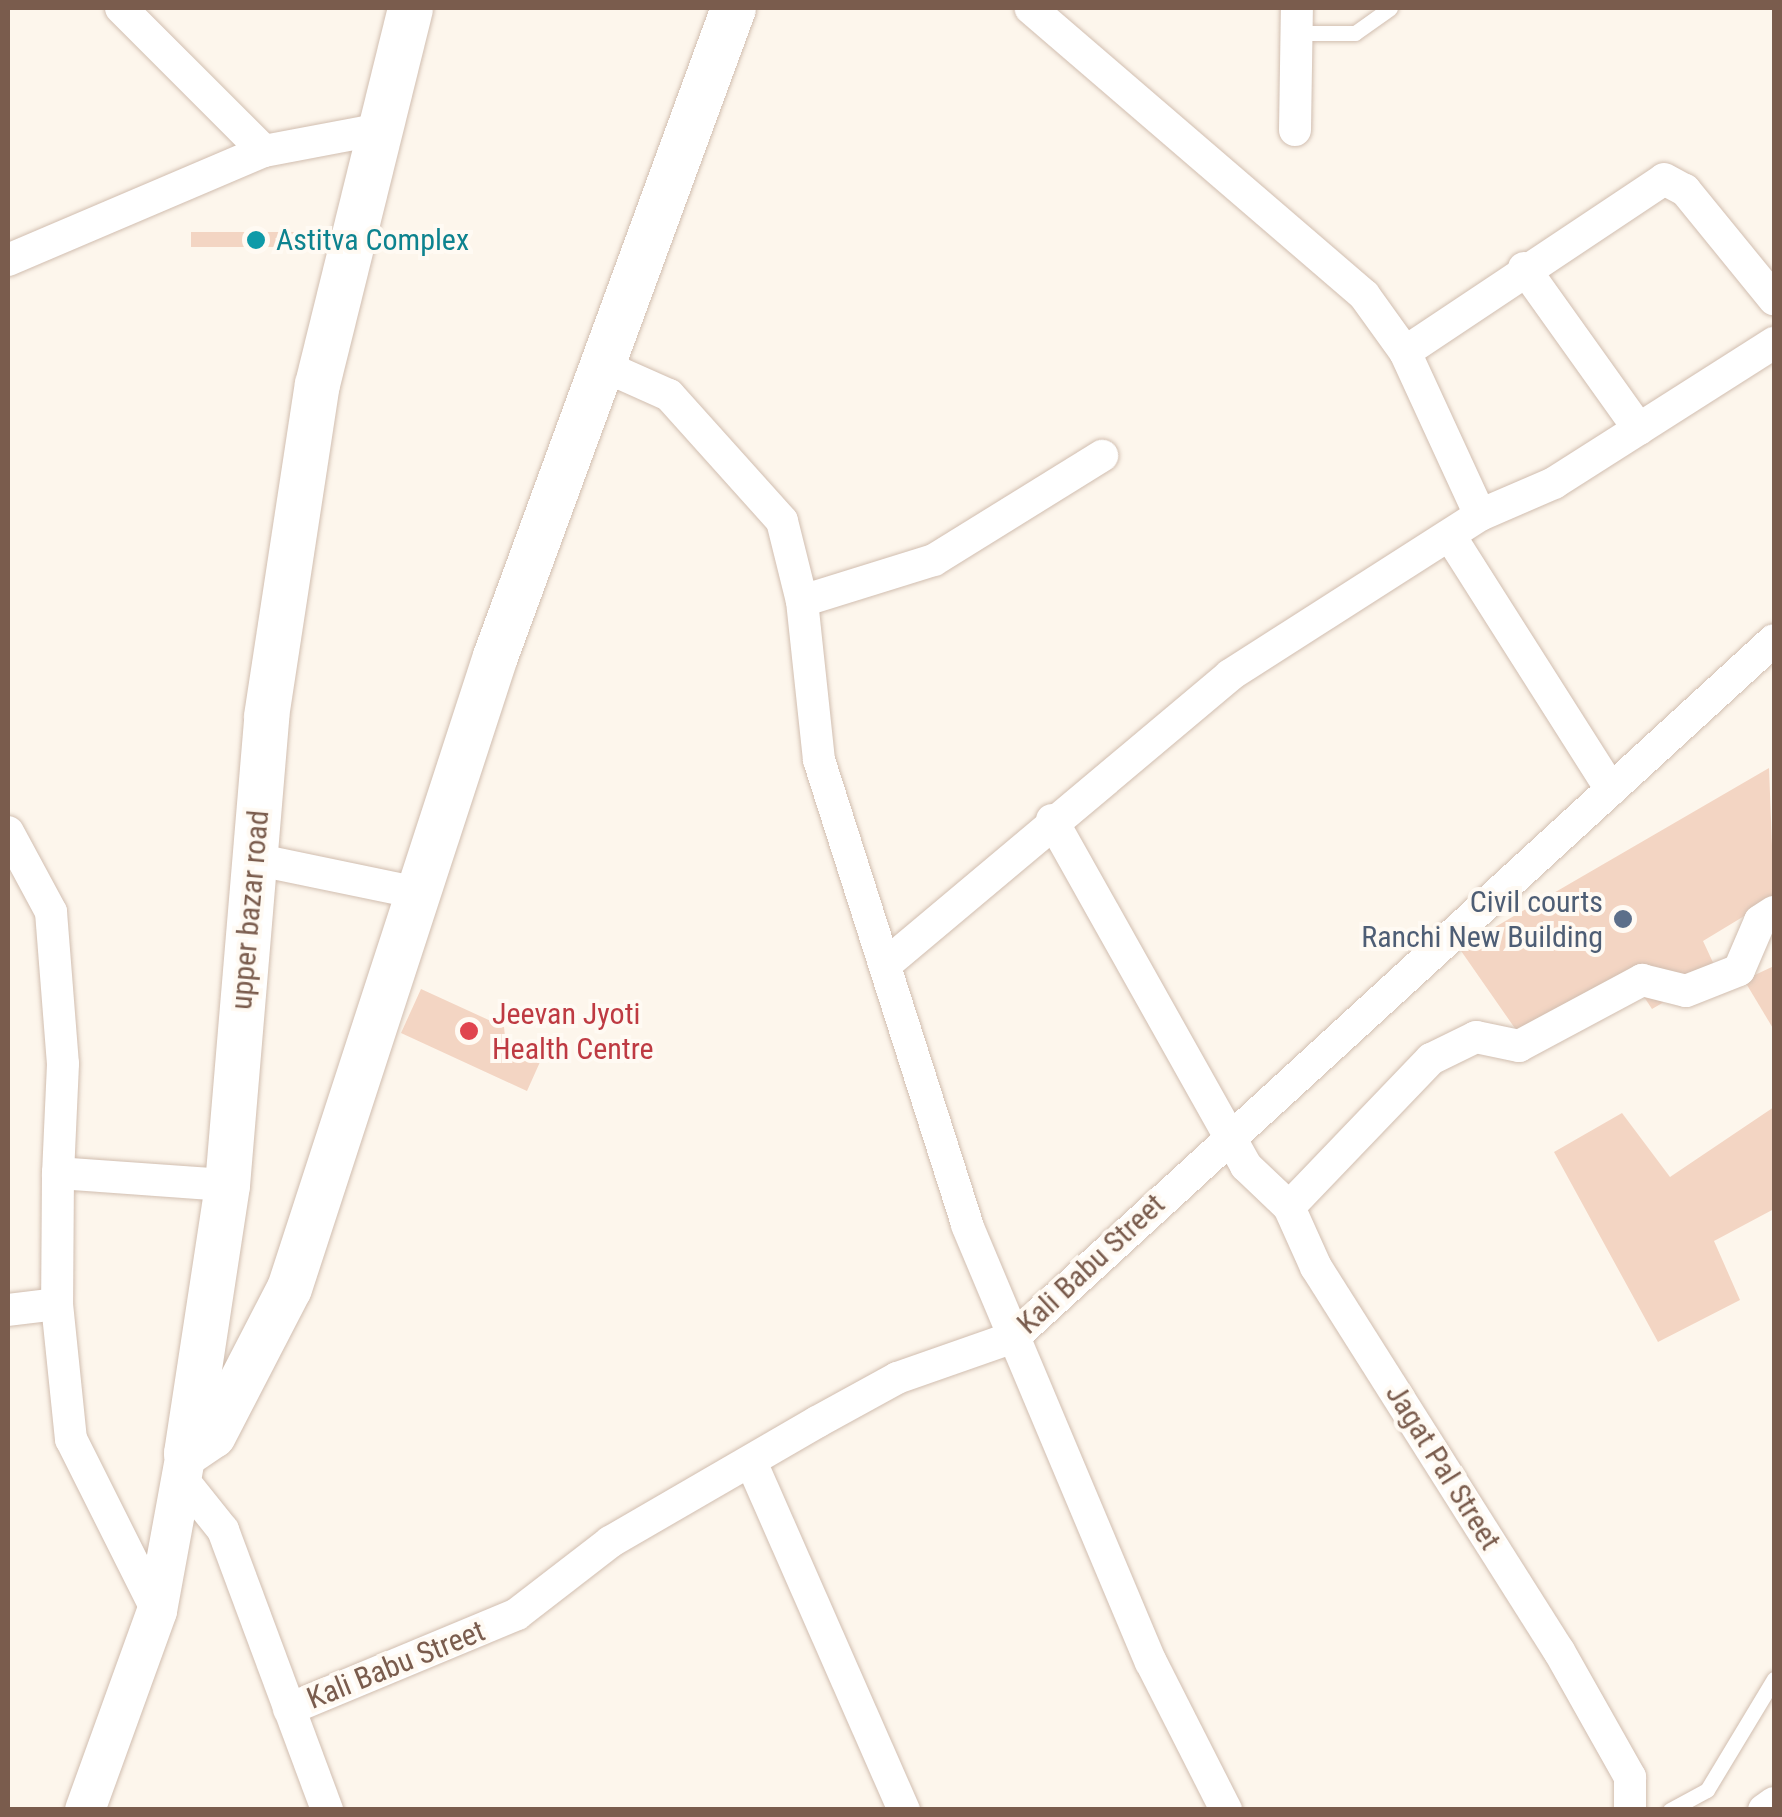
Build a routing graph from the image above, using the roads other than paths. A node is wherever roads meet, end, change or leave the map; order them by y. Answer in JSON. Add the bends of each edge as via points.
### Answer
{"nodes":[{"id":1,"x":121,"y":8,"type":"edge"},
{"id":2,"x":410,"y":8,"type":"edge"},
{"id":3,"x":734,"y":8,"type":"edge"},
{"id":4,"x":1030,"y":8,"type":"edge"},
{"id":5,"x":1390,"y":8,"type":"edge"},
{"id":6,"x":1299,"y":20,"type":"edge"},
{"id":7,"x":380,"y":130,"type":"junction"},
{"id":8,"x":1296,"y":130,"type":"dead end"},
{"id":9,"x":264,"y":151,"type":"junction"},
{"id":10,"x":8,"y":260,"type":"edge"},
{"id":11,"x":1524,"y":268,"type":"junction"},
{"id":12,"x":1774,"y":299,"type":"edge"},
{"id":13,"x":1774,"y":343,"type":"edge"},
{"id":14,"x":1405,"y":352,"type":"junction"},
{"id":15,"x":606,"y":367,"type":"junction"},
{"id":16,"x":1639,"y":429,"type":"junction"},
{"id":17,"x":1102,"y":456,"type":"dead end"},
{"id":18,"x":1480,"y":515,"type":"junction"},
{"id":19,"x":1452,"y":538,"type":"junction"},
{"id":20,"x":802,"y":601,"type":"junction"},
{"id":21,"x":1774,"y":640,"type":"edge"},
{"id":22,"x":1611,"y":790,"type":"junction"},
{"id":23,"x":1052,"y":820,"type":"junction"},
{"id":24,"x":8,"y":832,"type":"edge"},
{"id":25,"x":254,"y":858,"type":"junction"},
{"id":26,"x":418,"y":893,"type":"junction"},
{"id":27,"x":1774,"y":912,"type":"edge"},
{"id":28,"x":886,"y":965,"type":"junction"},
{"id":29,"x":1232,"y":1136,"type":"junction"},
{"id":30,"x":58,"y":1173,"type":"junction"},
{"id":31,"x":227,"y":1185,"type":"junction"},
{"id":32,"x":1288,"y":1207,"type":"junction"},
{"id":33,"x":57,"y":1304,"type":"junction"},
{"id":34,"x":8,"y":1310,"type":"edge"},
{"id":35,"x":1014,"y":1337,"type":"junction"},
{"id":36,"x":752,"y":1464,"type":"junction"},
{"id":37,"x":185,"y":1466,"type":"junction"},
{"id":38,"x":157,"y":1611,"type":"junction"},
{"id":39,"x":1774,"y":1679,"type":"edge"},
{"id":40,"x":289,"y":1709,"type":"junction"},
{"id":41,"x":1774,"y":1803,"type":"edge"},
{"id":42,"x":85,"y":1810,"type":"edge"},
{"id":43,"x":327,"y":1810,"type":"edge"},
{"id":44,"x":904,"y":1810,"type":"edge"},
{"id":45,"x":1226,"y":1810,"type":"edge"},
{"id":46,"x":1630,"y":1810,"type":"edge"},
{"id":47,"x":1670,"y":1810,"type":"edge"},
{"id":48,"x":1764,"y":1810,"type":"edge"}],
"edges":[{"from":1,"to":9,"type":"street"},
{"from":2,"to":7,"type":"main road","name":"upper bazar road"},
{"from":3,"to":15,"type":"main road"},
{"from":4,"to":14,"type":"street","via":[[1350,280]]},
{"from":5,"to":6,"type":"lane","via":[[1355,32]]},
{"from":6,"to":8,"type":"street"},
{"from":7,"to":9,"type":"street"},
{"from":7,"to":25,"type":"main road","name":"upper bazar road","via":[[317,384],[266,716]]},
{"from":9,"to":10,"type":"street"},
{"from":11,"to":12,"type":"street","via":[[1664,179],[1685,190]]},
{"from":11,"to":14,"type":"street"},
{"from":11,"to":16,"type":"street"},
{"from":13,"to":16,"type":"street"},
{"from":14,"to":18,"type":"street"},
{"from":15,"to":20,"type":"street","via":[[669,395],[730,453],[782,521]]},
{"from":15,"to":26,"type":"main road"},
{"from":16,"to":18,"type":"street","via":[[1554,483]]},
{"from":17,"to":20,"type":"street","via":[[934,560]]},
{"from":18,"to":19,"type":"street"},
{"from":19,"to":22,"type":"street"},
{"from":19,"to":23,"type":"street","via":[[1230,675]]},
{"from":20,"to":28,"type":"street","via":[[819,760]]},
{"from":21,"to":22,"type":"street","name":"Kali Babu Street"},
{"from":22,"to":29,"type":"street","name":"Kali Babu Street"},
{"from":23,"to":28,"type":"street"},
{"from":23,"to":29,"type":"street","name":"Jagat Pal Street"},
{"from":24,"to":30,"type":"street","via":[[50,912],[63,1064]]},
{"from":25,"to":26,"type":"street"},
{"from":25,"to":31,"type":"main road","name":"upper bazar road"},
{"from":26,"to":37,"type":"main road","via":[[289,1288],[213,1435]]},
{"from":27,"to":32,"type":"street","via":[[1760,922],[1739,970],[1686,991],[1642,980],[1519,1046],[1476,1037],[1431,1059]]},
{"from":28,"to":35,"type":"street","via":[[967,1224]]},
{"from":29,"to":32,"type":"street","name":"Jagat Pal Street","via":[[1246,1166]]},
{"from":29,"to":35,"type":"street","name":"Kali Babu Street"},
{"from":30,"to":31,"type":"street"},
{"from":30,"to":33,"type":"street"},
{"from":31,"to":37,"type":"main road","name":"upper bazar road"},
{"from":32,"to":46,"type":"street","name":"Jagat Pal Street","via":[[1316,1268],[1559,1651],[1630,1777]]},
{"from":33,"to":34,"type":"street"},
{"from":33,"to":38,"type":"street","via":[[71,1440]]},
{"from":35,"to":36,"type":"street","name":"Kali Babu Street","via":[[896,1378]]},
{"from":35,"to":45,"type":"street","via":[[1152,1662]]},
{"from":36,"to":40,"type":"street","name":"Kali Babu Street","via":[[610,1542],[517,1614]]},
{"from":36,"to":44,"type":"street"},
{"from":37,"to":38,"type":"street","name":"upper bazar road"},
{"from":37,"to":40,"type":"street","via":[[224,1530]]},
{"from":38,"to":42,"type":"street","name":"upper bazar road"},
{"from":39,"to":47,"type":"lane","via":[[1707,1790]]},
{"from":40,"to":43,"type":"street"},
{"from":41,"to":48,"type":"street"}]}
